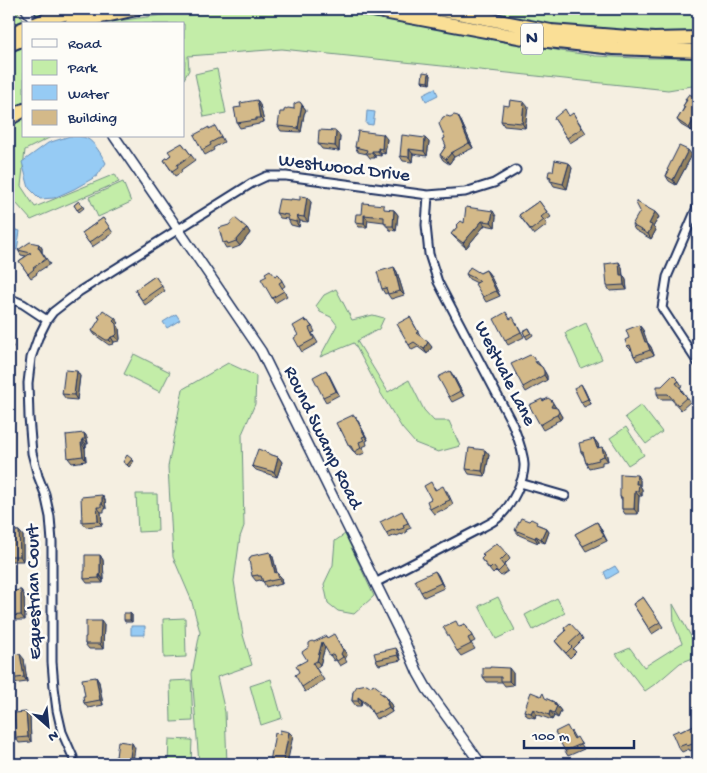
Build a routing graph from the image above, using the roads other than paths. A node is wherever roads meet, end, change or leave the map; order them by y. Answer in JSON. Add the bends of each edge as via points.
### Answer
{"nodes":[{"id":1,"x":26,"y":9,"type":"edge"},
{"id":2,"x":83,"y":9,"type":"edge"},
{"id":3,"x":136,"y":9,"type":"edge"},
{"id":4,"x":367,"y":9,"type":"edge"},
{"id":5,"x":437,"y":9,"type":"edge"},
{"id":6,"x":39,"y":22,"type":"edge"},
{"id":7,"x":80,"y":22,"type":"edge"},
{"id":8,"x":19,"y":34,"type":"edge"},
{"id":9,"x":698,"y":38,"type":"edge"},
{"id":10,"x":9,"y":46,"type":"edge"},
{"id":11,"x":698,"y":51,"type":"edge"},
{"id":12,"x":115,"y":138,"type":"edge"},
{"id":13,"x":516,"y":170,"type":"dead end"},
{"id":14,"x":428,"y":195,"type":"junction"},
{"id":15,"x":698,"y":205,"type":"edge"},
{"id":16,"x":178,"y":229,"type":"junction"},
{"id":17,"x":9,"y":298,"type":"edge"},
{"id":18,"x":47,"y":320,"type":"junction"},
{"id":19,"x":698,"y":363,"type":"edge"},
{"id":20,"x":520,"y":483,"type":"junction"},
{"id":21,"x":566,"y":496,"type":"dead end"},
{"id":22,"x":375,"y":583,"type":"junction"},
{"id":23,"x":73,"y":757,"type":"dead end"},
{"id":24,"x":481,"y":764,"type":"edge"}],
"edges":[{"from":1,"to":6,"type":"street"},
{"from":2,"to":6,"type":"highway"},
{"from":3,"to":7,"type":"highway"},
{"from":4,"to":11,"type":"highway","number":"N","via":[[529,39],[614,48]]},
{"from":5,"to":9,"type":"highway","number":"N","via":[[551,31],[654,39]]},
{"from":8,"to":10,"type":"highway"},
{"from":12,"to":16,"type":"street","name":"Round Swamp Road"},
{"from":13,"to":14,"type":"street","name":"Westwood Drive","via":[[494,183],[466,192]]},
{"from":14,"to":16,"type":"street","name":"Westwood Drive","via":[[267,176]]},
{"from":14,"to":20,"type":"street","name":"Westvale Lane","via":[[426,225],[429,254],[438,282],[512,422],[524,466]]},
{"from":15,"to":19,"type":"street","via":[[667,277],[662,308]]},
{"from":16,"to":18,"type":"street","name":"Equestrian Court","via":[[80,291]]},
{"from":16,"to":22,"type":"street","name":"Round Swamp Road","via":[[261,351]]},
{"from":17,"to":18,"type":"street"},
{"from":18,"to":23,"type":"street","name":"Equestrian Court","via":[[32,358],[28,383],[29,417],[32,453],[50,517],[54,687],[62,732]]},
{"from":20,"to":21,"type":"street"},
{"from":20,"to":22,"type":"street","name":"Westvale Lane","via":[[510,504],[499,517]]},
{"from":22,"to":24,"type":"street","name":"Round Swamp Road","via":[[427,689]]}]}
